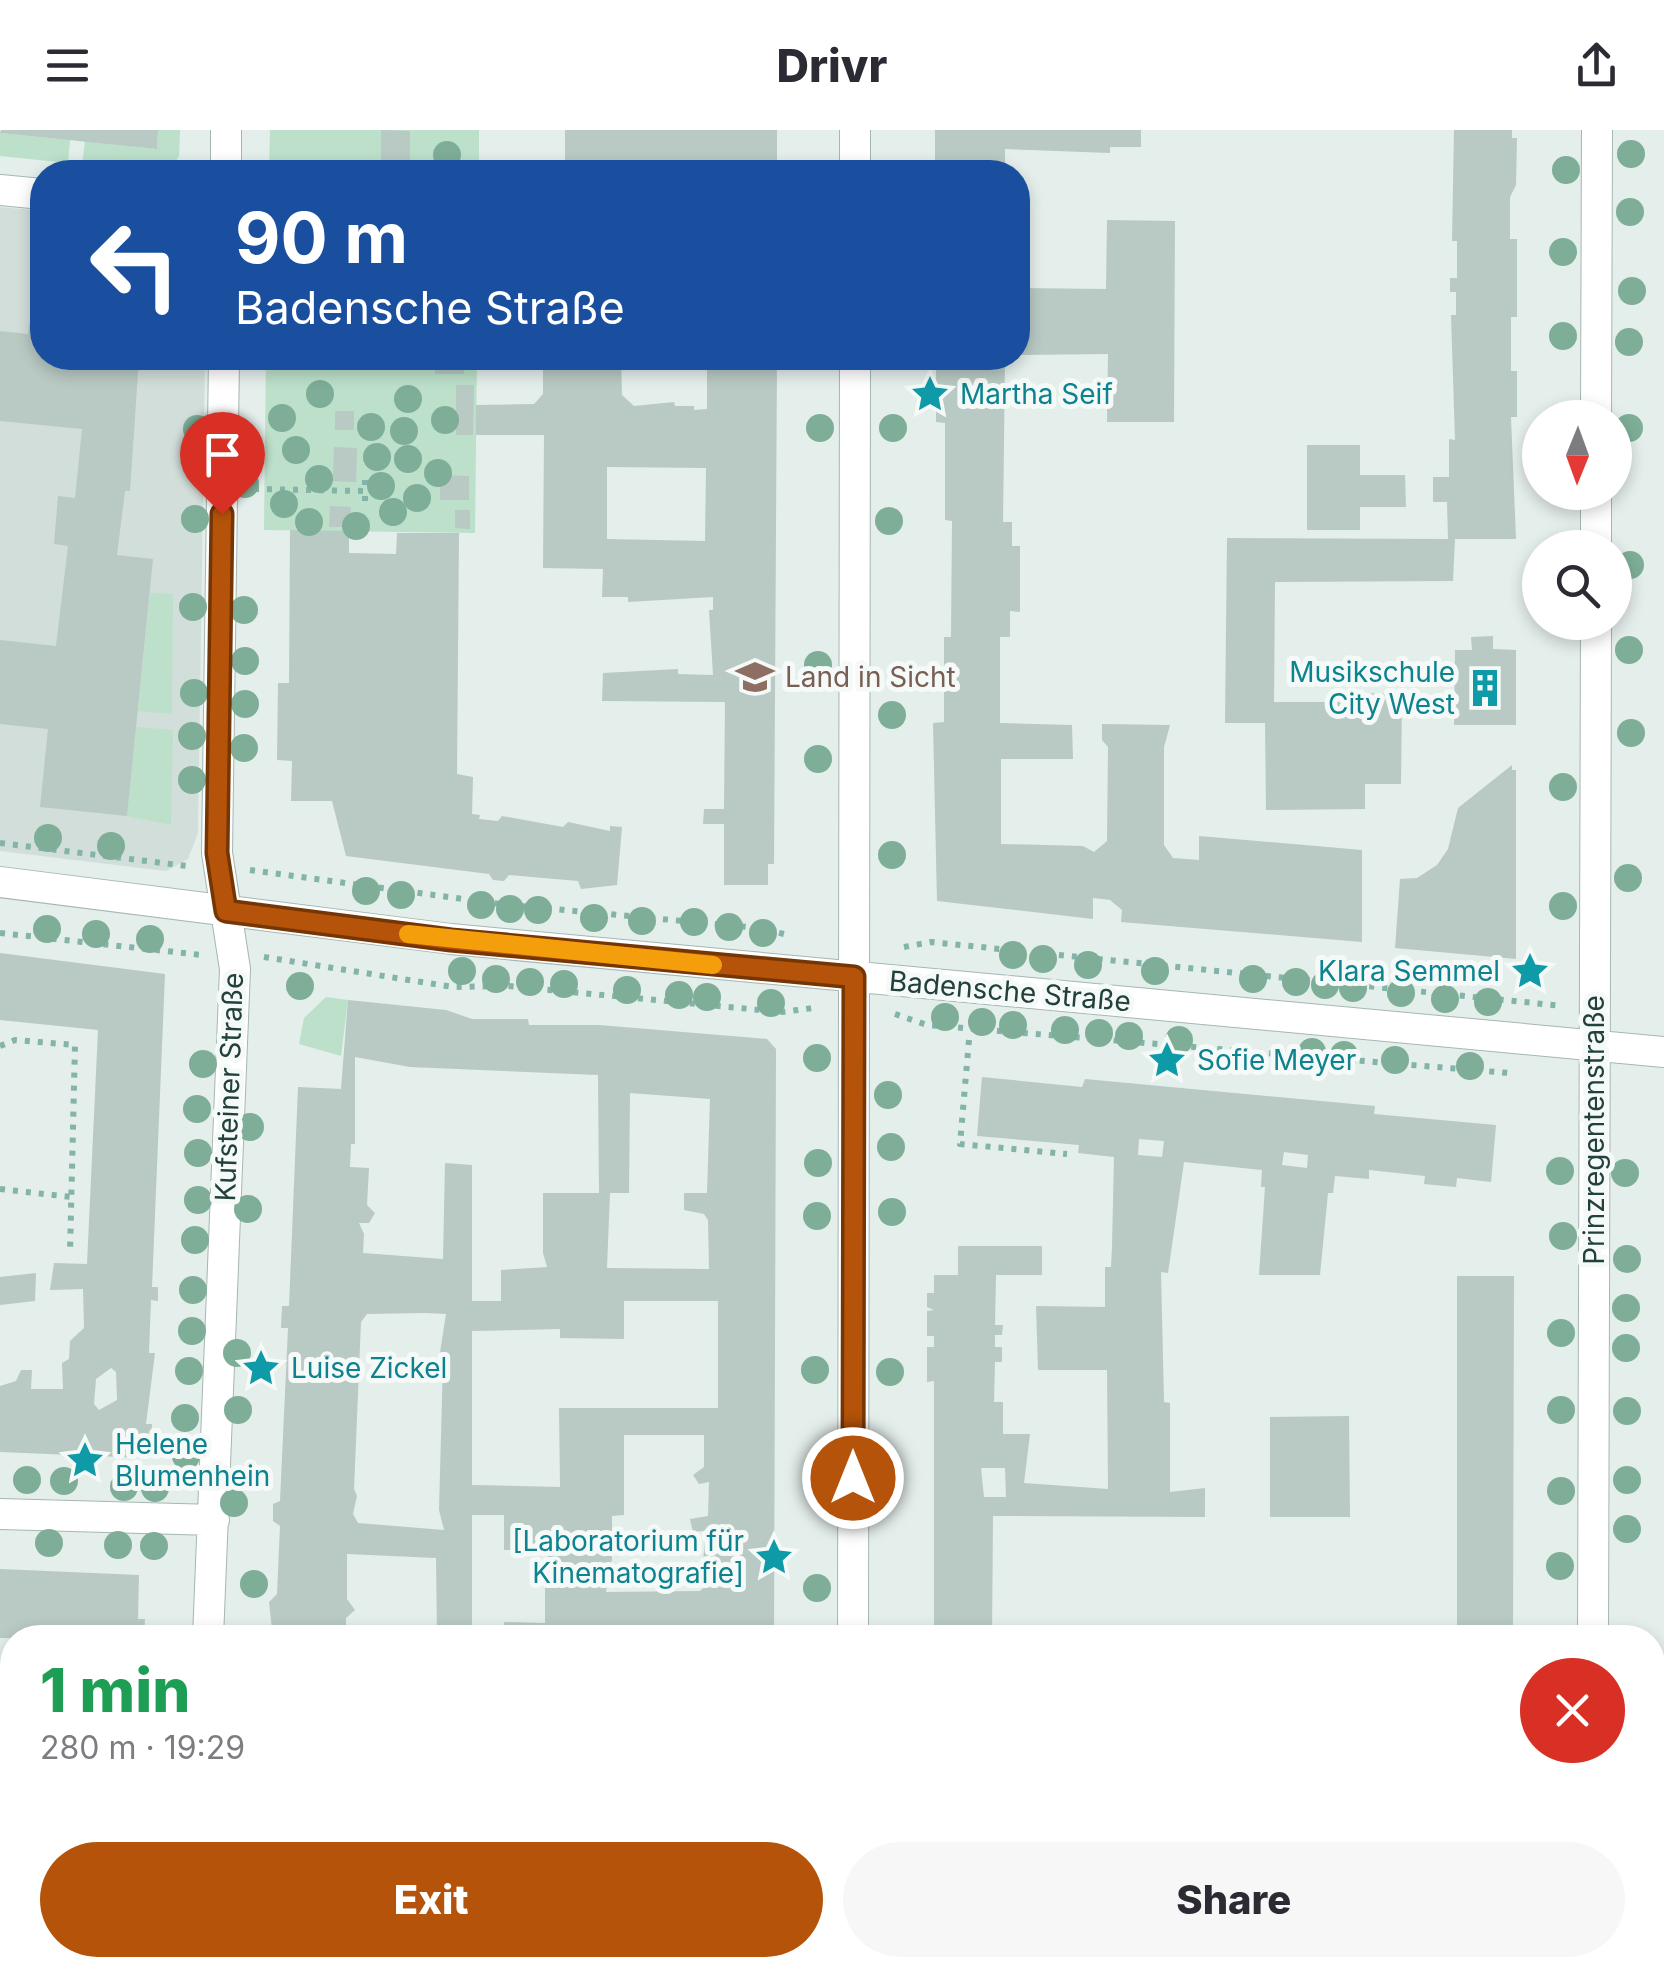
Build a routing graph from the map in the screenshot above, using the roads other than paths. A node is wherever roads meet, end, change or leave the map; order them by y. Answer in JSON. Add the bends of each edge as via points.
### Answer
{"nodes":[{"id":1,"x":226,"y":130,"type":"edge"},
{"id":2,"x":855,"y":130,"type":"edge"},
{"id":3,"x":1597,"y":130,"type":"edge"},
{"id":4,"x":226,"y":160,"type":"edge"},
{"id":5,"x":855,"y":160,"type":"edge"},
{"id":6,"x":0,"y":190,"type":"edge"},
{"id":7,"x":30,"y":193,"type":"edge"},
{"id":8,"x":224,"y":370,"type":"edge"},
{"id":9,"x":855,"y":370,"type":"edge"},
{"id":10,"x":1596,"y":400,"type":"edge"},
{"id":11,"x":1596,"y":640,"type":"edge"},
{"id":12,"x":0,"y":882,"type":"edge"},
{"id":13,"x":226,"y":911,"type":"junction"},
{"id":14,"x":854,"y":977,"type":"junction"},
{"id":15,"x":1594,"y":1046,"type":"junction"},
{"id":16,"x":1664,"y":1052,"type":"edge"},
{"id":17,"x":0,"y":1514,"type":"edge"},
{"id":18,"x":214,"y":1520,"type":"junction"},
{"id":19,"x":209,"y":1625,"type":"edge"},
{"id":20,"x":853,"y":1625,"type":"edge"},
{"id":21,"x":1593,"y":1625,"type":"edge"}],
"edges":[{"from":1,"to":4,"type":"street"},
{"from":2,"to":5,"type":"street"},
{"from":3,"to":10,"type":"street"},
{"from":6,"to":7,"type":"street"},
{"from":8,"to":13,"type":"street","name":"Kufsteiner Straße","via":[[217,853]]},
{"from":9,"to":14,"type":"street"},
{"from":11,"to":15,"type":"street","name":"Prinzregentenstraße"},
{"from":12,"to":13,"type":"street","name":"Badensche Straße"},
{"from":13,"to":14,"type":"street","name":"Badensche Straße","via":[[451,940]]},
{"from":13,"to":18,"type":"street","name":"Kufsteiner Straße","via":[[235,969]]},
{"from":14,"to":15,"type":"street","name":"Badensche Straße"},
{"from":14,"to":20,"type":"street"},
{"from":15,"to":16,"type":"street","name":"Badensche Straße"},
{"from":15,"to":21,"type":"street","name":"Prinzregentenstraße"},
{"from":17,"to":18,"type":"street"},
{"from":18,"to":19,"type":"street","name":"Kufsteiner Straße"}]}
